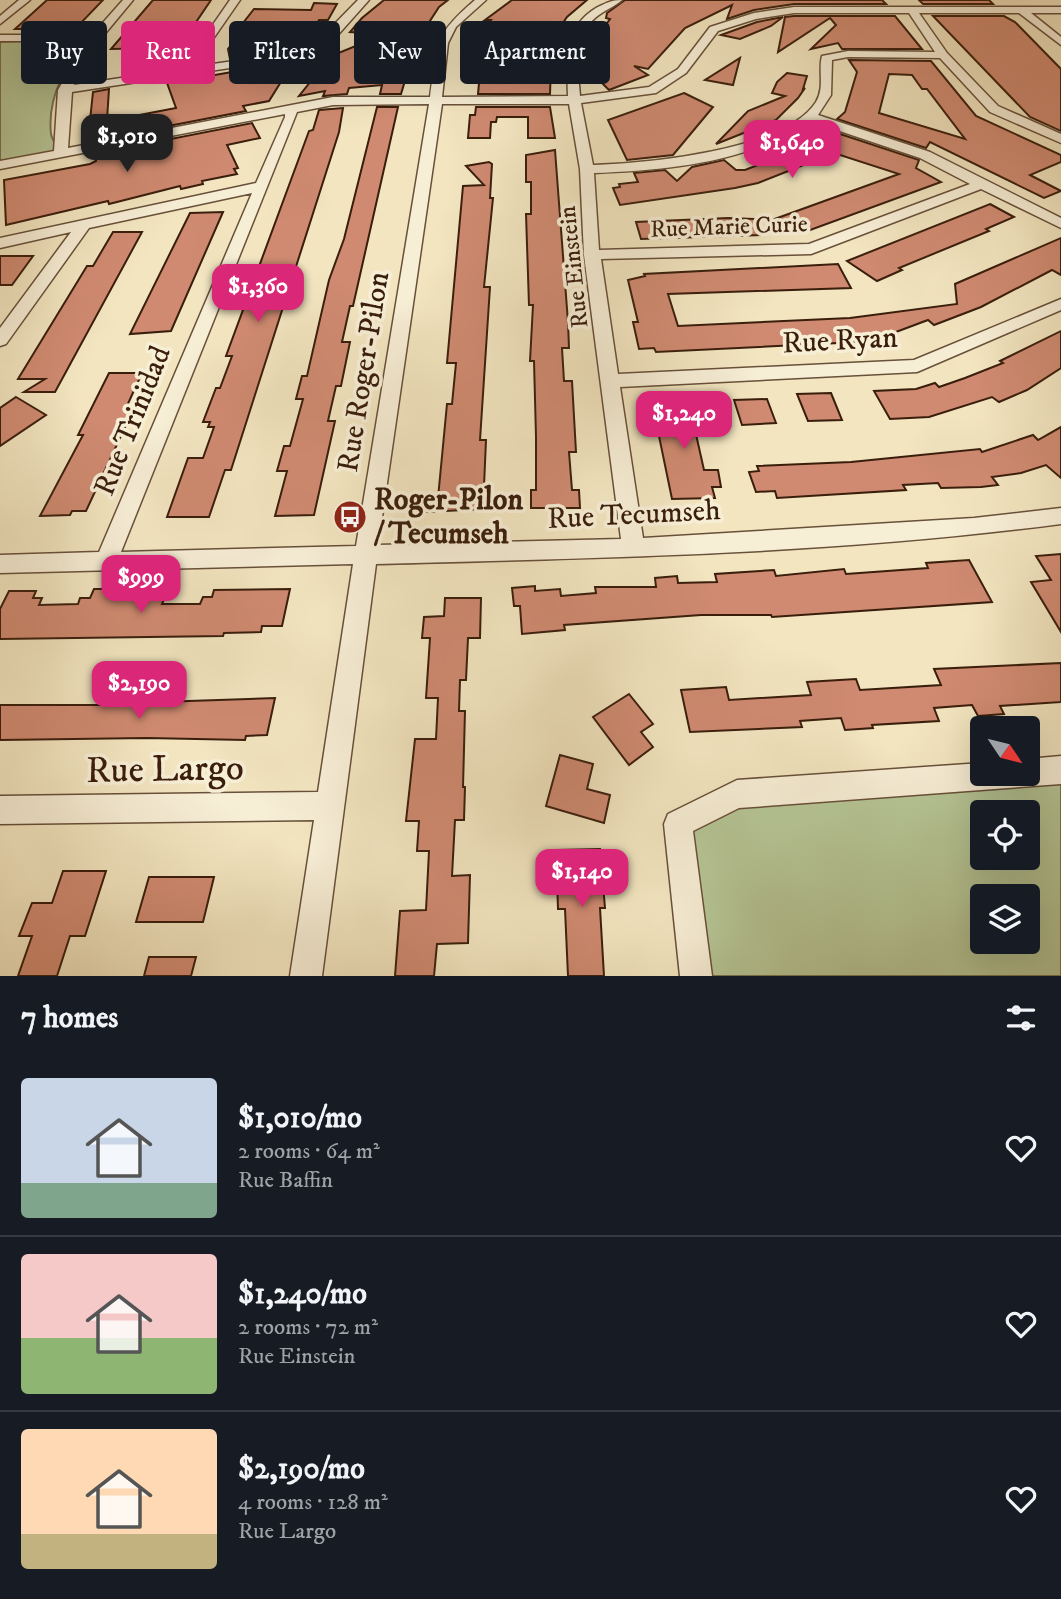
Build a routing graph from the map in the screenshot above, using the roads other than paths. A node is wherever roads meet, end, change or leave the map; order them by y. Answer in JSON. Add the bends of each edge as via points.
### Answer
{"nodes":[{"id":1,"x":25,"y":0,"type":"edge"},
{"id":2,"x":128,"y":0,"type":"edge"},
{"id":3,"x":235,"y":0,"type":"edge"},
{"id":4,"x":364,"y":0,"type":"edge"},
{"id":5,"x":481,"y":0,"type":"edge"},
{"id":6,"x":617,"y":0,"type":"edge"},
{"id":7,"x":1010,"y":0,"type":"edge"},
{"id":8,"x":912,"y":10,"type":"junction"},
{"id":9,"x":1022,"y":10,"type":"junction"},
{"id":10,"x":1061,"y":10,"type":"edge"},
{"id":11,"x":0,"y":22,"type":"edge"},
{"id":12,"x":107,"y":23,"type":"edge"},
{"id":13,"x":215,"y":29,"type":"edge"},
{"id":14,"x":0,"y":38,"type":"edge"},
{"id":15,"x":21,"y":38,"type":"edge"},
{"id":16,"x":1061,"y":42,"type":"edge"},
{"id":17,"x":943,"y":55,"type":"junction"},
{"id":18,"x":215,"y":67,"type":"edge"},
{"id":19,"x":121,"y":81,"type":"edge"},
{"id":20,"x":67,"y":84,"type":"edge"},
{"id":21,"x":64,"y":90,"type":"junction"},
{"id":22,"x":434,"y":99,"type":"junction"},
{"id":23,"x":574,"y":100,"type":"junction"},
{"id":24,"x":291,"y":110,"type":"junction"},
{"id":25,"x":810,"y":117,"type":"junction"},
{"id":26,"x":1061,"y":139,"type":"edge"},
{"id":27,"x":61,"y":153,"type":"junction"},
{"id":28,"x":0,"y":165,"type":"edge"},
{"id":29,"x":587,"y":169,"type":"junction"},
{"id":30,"x":982,"y":184,"type":"junction"},
{"id":31,"x":259,"y":187,"type":"junction"},
{"id":32,"x":1061,"y":224,"type":"edge"},
{"id":33,"x":84,"y":225,"type":"junction"},
{"id":34,"x":0,"y":243,"type":"edge"},
{"id":35,"x":592,"y":255,"type":"junction"},
{"id":36,"x":1061,"y":304,"type":"edge"},
{"id":37,"x":0,"y":340,"type":"edge"},
{"id":38,"x":610,"y":381,"type":"junction"},
{"id":39,"x":1061,"y":516,"type":"edge"},
{"id":40,"x":633,"y":548,"type":"junction"},
{"id":41,"x":367,"y":556,"type":"junction"},
{"id":42,"x":107,"y":559,"type":"junction"},
{"id":43,"x":0,"y":564,"type":"edge"},
{"id":44,"x":1061,"y":771,"type":"edge"},
{"id":45,"x":1040,"y":772,"type":"edge"},
{"id":46,"x":970,"y":777,"type":"edge"},
{"id":47,"x":330,"y":806,"type":"junction"},
{"id":48,"x":1,"y":814,"type":"edge"},
{"id":49,"x":306,"y":976,"type":"edge"},
{"id":50,"x":696,"y":976,"type":"edge"}],
"edges":[{"from":1,"to":11,"type":"street"},
{"from":2,"to":12,"type":"street"},
{"from":3,"to":13,"type":"street"},
{"from":4,"to":18,"type":"street","via":[[322,48],[312,53]]},
{"from":5,"to":22,"type":"street","name":"Rue Roger-Pilon","via":[[452,26],[443,43]]},
{"from":6,"to":23,"type":"street","name":"Rue Einstein","via":[[591,16],[577,32],[572,48]]},
{"from":7,"to":9,"type":"street"},
{"from":8,"to":9,"type":"street"},
{"from":8,"to":17,"type":"street"},
{"from":8,"to":23,"type":"street","via":[[794,10],[754,16],[714,29],[682,71],[652,90]]},
{"from":9,"to":10,"type":"street"},
{"from":9,"to":16,"type":"street"},
{"from":14,"to":15,"type":"street"},
{"from":17,"to":25,"type":"street","via":[[826,58],[828,81],[822,101]]},
{"from":17,"to":26,"type":"street","via":[[994,109]]},
{"from":19,"to":21,"type":"street"},
{"from":20,"to":21,"type":"street"},
{"from":21,"to":27,"type":"street"},
{"from":22,"to":23,"type":"street"},
{"from":22,"to":24,"type":"street","via":[[333,101]]},
{"from":22,"to":41,"type":"street","name":"Rue Roger-Pilon"},
{"from":23,"to":29,"type":"street","name":"Rue Einstein"},
{"from":24,"to":27,"type":"street"},
{"from":24,"to":31,"type":"street","name":"Rue Trinidad"},
{"from":25,"to":29,"type":"street","via":[[744,149],[702,159]]},
{"from":25,"to":30,"type":"street","via":[[925,155]]},
{"from":27,"to":28,"type":"street"},
{"from":29,"to":35,"type":"street","name":"Rue Einstein"},
{"from":30,"to":32,"type":"street"},
{"from":30,"to":35,"type":"street","name":"Rue Marie Curie","via":[[811,249]]},
{"from":31,"to":33,"type":"street"},
{"from":31,"to":42,"type":"street","name":"Rue Trinidad"},
{"from":33,"to":34,"type":"street"},
{"from":33,"to":37,"type":"street"},
{"from":35,"to":38,"type":"street","name":"Rue Einstein"},
{"from":36,"to":38,"type":"street","name":"Rue Ryan","via":[[917,366]]},
{"from":38,"to":40,"type":"street","name":"Rue Einstein"},
{"from":39,"to":40,"type":"street","name":"Rue Tecumseh","via":[[974,527]]},
{"from":40,"to":41,"type":"street","name":"Rue Tecumseh"},
{"from":41,"to":42,"type":"street","name":"Rue Tecumseh"},
{"from":41,"to":47,"type":"street","name":"Rue Roger-Pilon"},
{"from":42,"to":43,"type":"street","name":"Rue Tecumseh"},
{"from":44,"to":45,"type":"street"},
{"from":46,"to":50,"type":"street","via":[[737,794],[678,824]]},
{"from":47,"to":48,"type":"street","name":"Rue Largo"},
{"from":47,"to":49,"type":"street","name":"Rue Roger-Pilon"}]}
